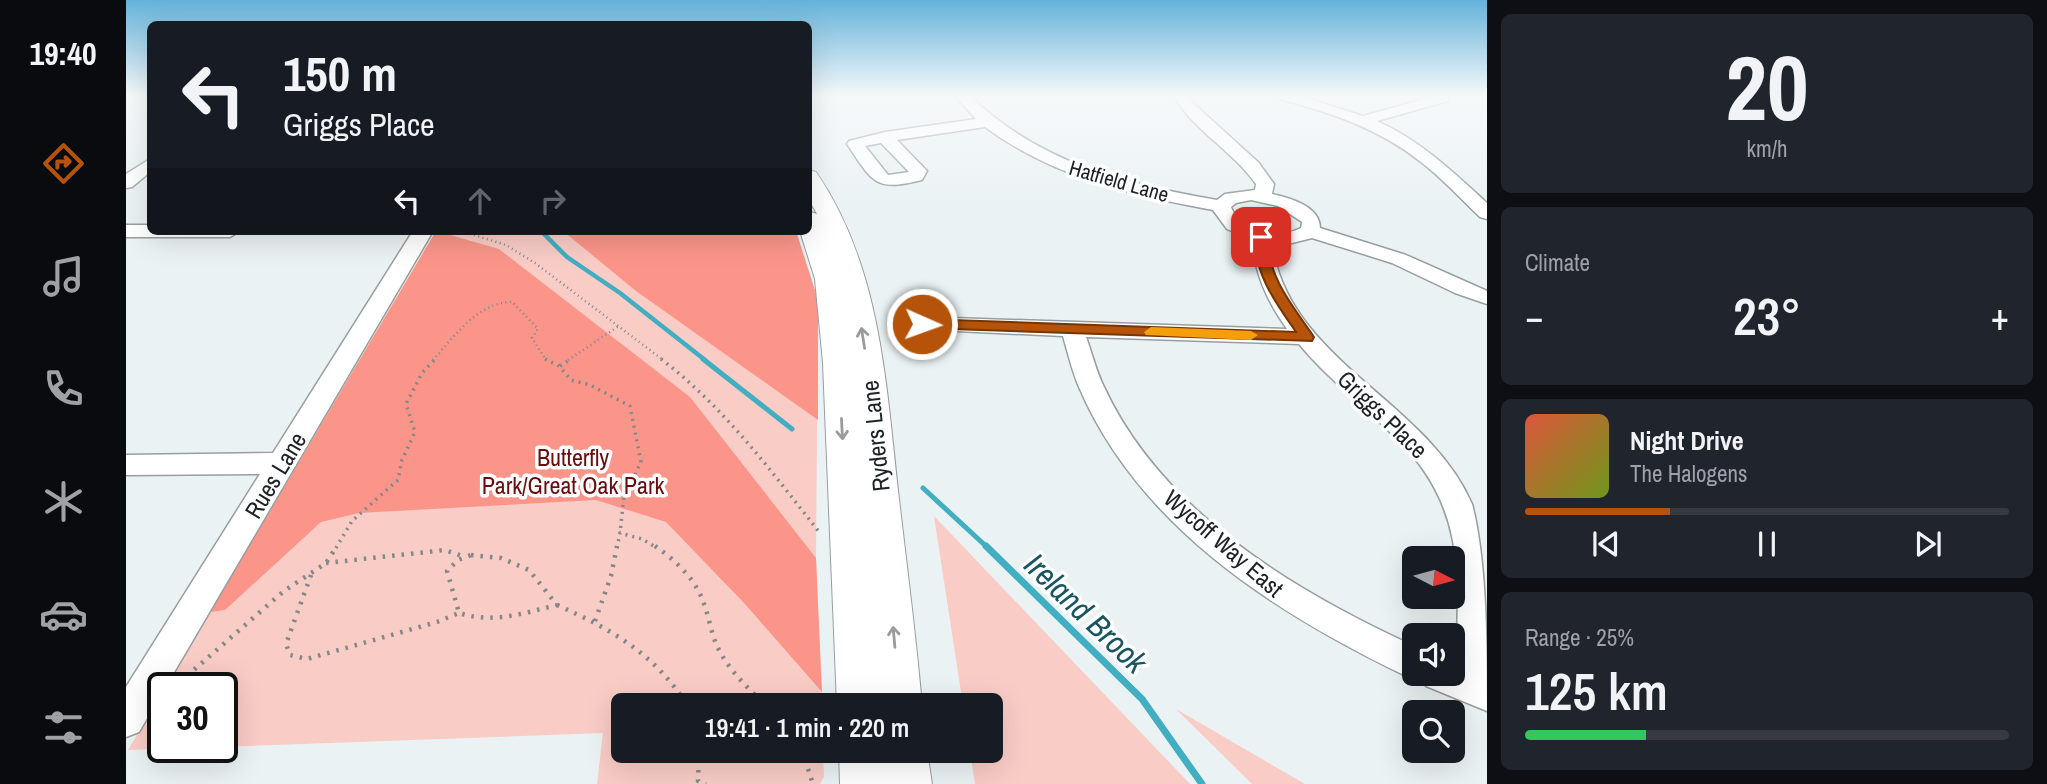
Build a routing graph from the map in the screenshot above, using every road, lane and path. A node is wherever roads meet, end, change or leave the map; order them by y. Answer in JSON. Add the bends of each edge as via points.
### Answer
{"nodes":[{"id":1,"x":915,"y":133,"type":"edge"},
{"id":2,"x":1002,"y":133,"type":"edge"},
{"id":3,"x":1215,"y":133,"type":"edge"},
{"id":4,"x":1386,"y":133,"type":"edge"},
{"id":5,"x":885,"y":137,"type":"dead end"},
{"id":6,"x":147,"y":166,"type":"edge"},
{"id":7,"x":126,"y":183,"type":"edge"},
{"id":8,"x":812,"y":184,"type":"edge"},
{"id":9,"x":1264,"y":197,"type":"junction"},
{"id":10,"x":1221,"y":206,"type":"junction"},
{"id":11,"x":1487,"y":213,"type":"edge"},
{"id":12,"x":1311,"y":226,"type":"junction"},
{"id":13,"x":812,"y":230,"type":"edge"},
{"id":14,"x":126,"y":231,"type":"edge"},
{"id":15,"x":147,"y":231,"type":"edge"},
{"id":16,"x":421,"y":235,"type":"edge"},
{"id":17,"x":474,"y":235,"type":"edge"},
{"id":18,"x":1261,"y":237,"type":"junction"},
{"id":19,"x":1487,"y":288,"type":"edge"},
{"id":20,"x":1487,"y":298,"type":"edge"},
{"id":21,"x":922,"y":324,"type":"dead end"},
{"id":22,"x":619,"y":326,"type":"junction"},
{"id":23,"x":1072,"y":329,"type":"junction"},
{"id":24,"x":1307,"y":337,"type":"junction"},
{"id":25,"x":559,"y":366,"type":"junction"},
{"id":26,"x":282,"y":463,"type":"junction"},
{"id":27,"x":126,"y":465,"type":"edge"},
{"id":28,"x":620,"y":533,"type":"junction"},
{"id":29,"x":823,"y":537,"type":"dead end"},
{"id":30,"x":465,"y":557,"type":"junction"},
{"id":31,"x":326,"y":563,"type":"junction"},
{"id":32,"x":311,"y":573,"type":"junction"},
{"id":33,"x":557,"y":605,"type":"junction"},
{"id":34,"x":459,"y":613,"type":"junction"},
{"id":35,"x":596,"y":621,"type":"junction"},
{"id":36,"x":1402,"y":657,"type":"edge"},
{"id":37,"x":192,"y":672,"type":"edge"},
{"id":38,"x":1480,"y":691,"type":"edge"},
{"id":39,"x":681,"y":693,"type":"edge"},
{"id":40,"x":752,"y":693,"type":"edge"},
{"id":41,"x":858,"y":693,"type":"edge"},
{"id":42,"x":899,"y":693,"type":"edge"},
{"id":43,"x":126,"y":719,"type":"edge"},
{"id":44,"x":698,"y":763,"type":"edge"},
{"id":45,"x":806,"y":763,"type":"edge"},
{"id":46,"x":863,"y":763,"type":"edge"},
{"id":47,"x":906,"y":763,"type":"edge"},
{"id":48,"x":697,"y":782,"type":"edge"},
{"id":49,"x":706,"y":784,"type":"edge"},
{"id":50,"x":813,"y":784,"type":"edge"},
{"id":51,"x":864,"y":784,"type":"edge"},
{"id":52,"x":908,"y":784,"type":"edge"}],
"edges":[{"from":1,"to":5,"type":"street"},
{"from":2,"to":10,"type":"street","name":"Hatfield Lane","via":[[1078,171],[1140,191]]},
{"from":3,"to":9,"type":"street","via":[[1260,176]]},
{"from":4,"to":11,"type":"street","via":[[1428,159]]},
{"from":6,"to":7,"type":"street"},
{"from":42,"to":8,"type":"main road","name":"Ryders Lane","one_way":true,"via":[[869,377],[857,297],[840,236]]},
{"from":9,"to":10,"type":"street","via":[[1231,198]]},
{"from":9,"to":12,"type":"street","via":[[1298,209]]},
{"from":10,"to":18,"type":"street","via":[[1236,226]]},
{"from":12,"to":18,"type":"street","via":[[1293,239]]},
{"from":12,"to":19,"type":"street","via":[[1370,237]]},
{"from":12,"to":20,"type":"street","via":[[1399,258]]},
{"from":13,"to":41,"type":"main road","name":"Ryders Lane","one_way":true,"via":[[828,279],[838,363]]},
{"from":14,"to":15,"type":"street"},
{"from":16,"to":26,"type":"street","name":"Rues Lane"},
{"from":17,"to":22,"type":"path","via":[[506,245]]},
{"from":18,"to":24,"type":"street","name":"Griggs Place","via":[[1261,252],[1274,290]]},
{"from":21,"to":23,"type":"street"},
{"from":22,"to":25,"type":"path"},
{"from":22,"to":29,"type":"path","via":[[690,381],[726,418]]},
{"from":23,"to":24,"type":"street"},
{"from":23,"to":36,"type":"street","name":"Wycoff Way East","via":[[1079,363],[1108,422],[1161,490],[1199,527],[1294,602]]},
{"from":24,"to":38,"type":"street","name":"Griggs Place","via":[[1426,453],[1450,488],[1469,544]]},
{"from":25,"to":28,"type":"path","via":[[571,380],[630,406],[640,462],[624,496]]},
{"from":25,"to":31,"type":"path","via":[[546,361],[532,338],[538,329],[534,322],[512,302],[498,302],[469,321],[422,373],[406,404],[415,432],[398,480],[352,521]]},
{"from":26,"to":27,"type":"street"},
{"from":26,"to":43,"type":"street","name":"Rues Lane"},
{"from":28,"to":35,"type":"path"},
{"from":28,"to":40,"type":"path","via":[[632,533],[682,570],[700,593],[717,647]]},
{"from":30,"to":31,"type":"path","via":[[444,550]]},
{"from":30,"to":33,"type":"path","via":[[482,556],[526,568]]},
{"from":30,"to":34,"type":"path","via":[[447,571]]},
{"from":31,"to":32,"type":"path"},
{"from":32,"to":34,"type":"path","via":[[286,644],[290,655],[307,659]]},
{"from":32,"to":37,"type":"path"},
{"from":33,"to":34,"type":"path","via":[[507,617],[478,619]]},
{"from":33,"to":35,"type":"path"},
{"from":35,"to":39,"type":"path","via":[[653,660]]},
{"from":44,"to":48,"type":"path"},
{"from":45,"to":50,"type":"path"},
{"from":46,"to":51,"type":"main road"},
{"from":47,"to":52,"type":"main road"},
{"from":48,"to":49,"type":"path"}]}
